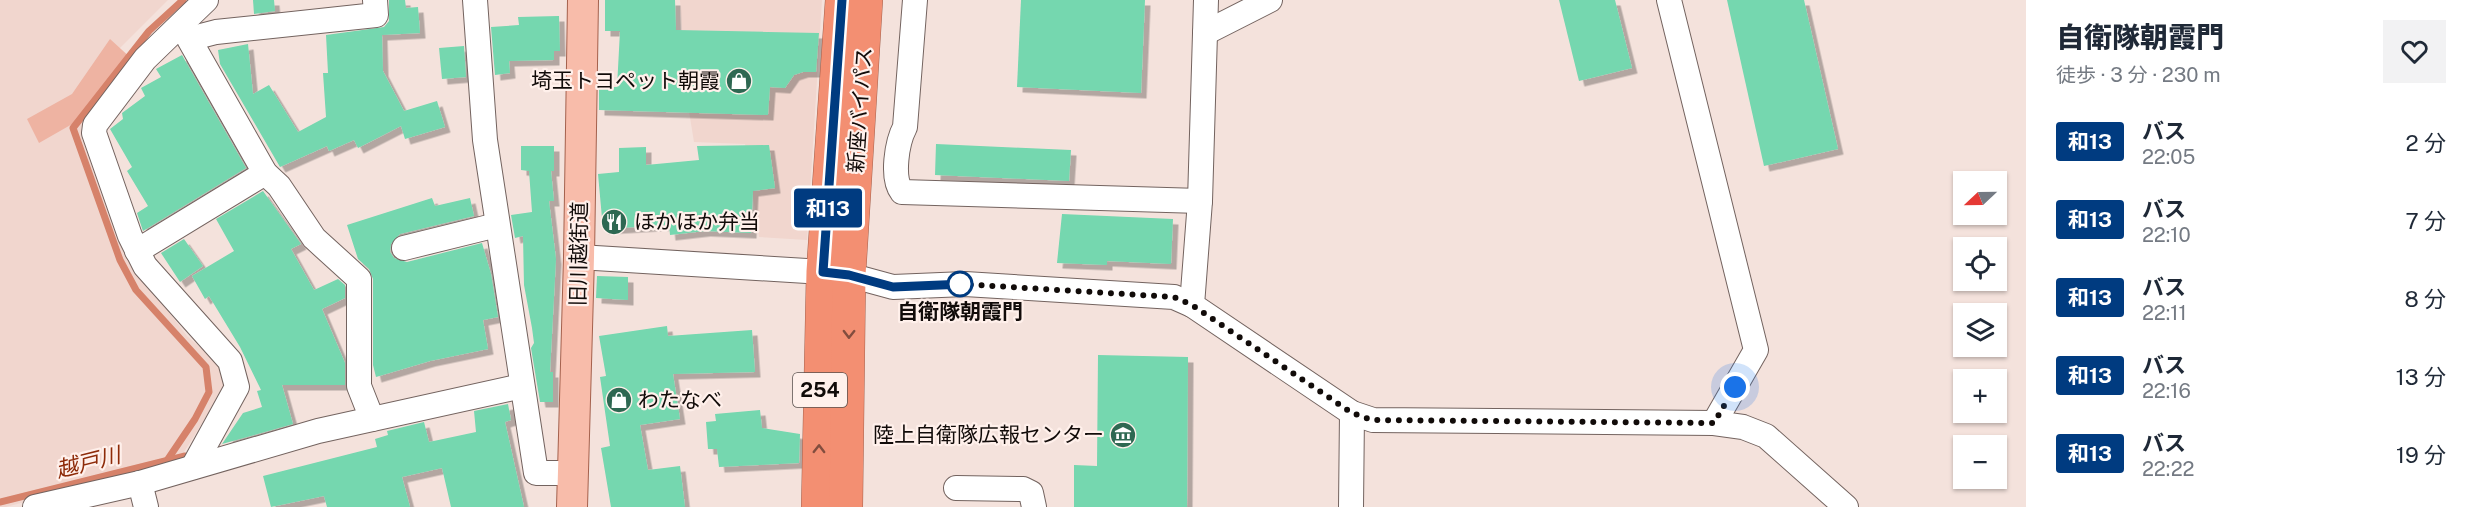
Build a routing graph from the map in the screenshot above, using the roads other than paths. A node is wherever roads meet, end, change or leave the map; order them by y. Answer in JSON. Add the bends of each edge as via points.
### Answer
{"nodes":[{"id":1,"x":206,"y":0,"type":"edge"},
{"id":2,"x":375,"y":0,"type":"edge"},
{"id":3,"x":475,"y":0,"type":"edge"},
{"id":4,"x":583,"y":0,"type":"edge"},
{"id":5,"x":842,"y":0,"type":"edge"},
{"id":6,"x":866,"y":0,"type":"edge"},
{"id":7,"x":915,"y":0,"type":"edge"},
{"id":8,"x":1206,"y":0,"type":"edge"},
{"id":9,"x":1270,"y":0,"type":"edge"},
{"id":10,"x":1669,"y":0,"type":"edge"},
{"id":11,"x":1205,"y":33,"type":"junction"},
{"id":12,"x":265,"y":173,"type":"junction"},
{"id":13,"x":1200,"y":201,"type":"junction"},
{"id":14,"x":497,"y":225,"type":"junction"},
{"id":15,"x":404,"y":249,"type":"dead end"},
{"id":16,"x":137,"y":251,"type":"junction"},
{"id":17,"x":579,"y":257,"type":"junction"},
{"id":18,"x":836,"y":274,"type":"junction"},
{"id":19,"x":1192,"y":305,"type":"junction"},
{"id":20,"x":522,"y":386,"type":"junction"},
{"id":21,"x":1352,"y":413,"type":"junction"},
{"id":22,"x":372,"y":419,"type":"junction"},
{"id":23,"x":1714,"y":423,"type":"junction"},
{"id":24,"x":193,"y":467,"type":"junction"},
{"id":25,"x":571,"y":473,"type":"junction"},
{"id":26,"x":140,"y":483,"type":"junction"},
{"id":27,"x":956,"y":488,"type":"dead end"},
{"id":28,"x":62,"y":504,"type":"edge"},
{"id":29,"x":35,"y":507,"type":"edge"},
{"id":30,"x":146,"y":507,"type":"edge"},
{"id":31,"x":572,"y":507,"type":"edge"},
{"id":32,"x":822,"y":507,"type":"edge"},
{"id":33,"x":1034,"y":507,"type":"edge"},
{"id":34,"x":1351,"y":507,"type":"edge"},
{"id":35,"x":1846,"y":507,"type":"edge"}],
"edges":[{"from":1,"to":16,"type":"street","via":[[161,40],[95,125],[94,133]]},
{"from":2,"to":12,"type":"street","via":[[376,15],[216,32],[189,39]]},
{"from":3,"to":14,"type":"street","via":[[485,140]]},
{"from":4,"to":17,"type":"main road","name":"旧川越街道"},
{"from":5,"to":18,"type":"highway","name":"新座バイパス","number":"254"},
{"from":6,"to":18,"type":"highway","name":"新座バイパス","number":"254"},
{"from":7,"to":13,"type":"street","via":[[905,128],[896,178],[902,192]]},
{"from":8,"to":11,"type":"street"},
{"from":9,"to":11,"type":"street"},
{"from":10,"to":23,"type":"street","via":[[1756,350]]},
{"from":11,"to":13,"type":"street"},
{"from":12,"to":16,"type":"street"},
{"from":12,"to":22,"type":"street","via":[[279,186],[314,238],[359,279],[359,386]]},
{"from":13,"to":19,"type":"street"},
{"from":14,"to":15,"type":"street"},
{"from":14,"to":20,"type":"street"},
{"from":16,"to":24,"type":"street","via":[[145,266],[230,361],[237,387]]},
{"from":17,"to":18,"type":"street"},
{"from":17,"to":25,"type":"main road","name":"旧川越街道"},
{"from":18,"to":19,"type":"street","via":[[893,287],[977,284],[1174,297]]},
{"from":18,"to":32,"type":"highway","name":"新座バイパス","number":"254"},
{"from":19,"to":21,"type":"street"},
{"from":20,"to":22,"type":"street"},
{"from":20,"to":25,"type":"street","via":[[536,473]]},
{"from":21,"to":23,"type":"street","via":[[1372,420]]},
{"from":21,"to":34,"type":"street"},
{"from":22,"to":24,"type":"street"},
{"from":23,"to":35,"type":"street","via":[[1743,427],[1766,436]]},
{"from":24,"to":26,"type":"street"},
{"from":25,"to":31,"type":"main road","name":"旧川越街道"},
{"from":26,"to":28,"type":"street"},
{"from":26,"to":30,"type":"street"},
{"from":27,"to":33,"type":"street","via":[[1023,489],[1031,493]]},
{"from":28,"to":29,"type":"street"}]}
